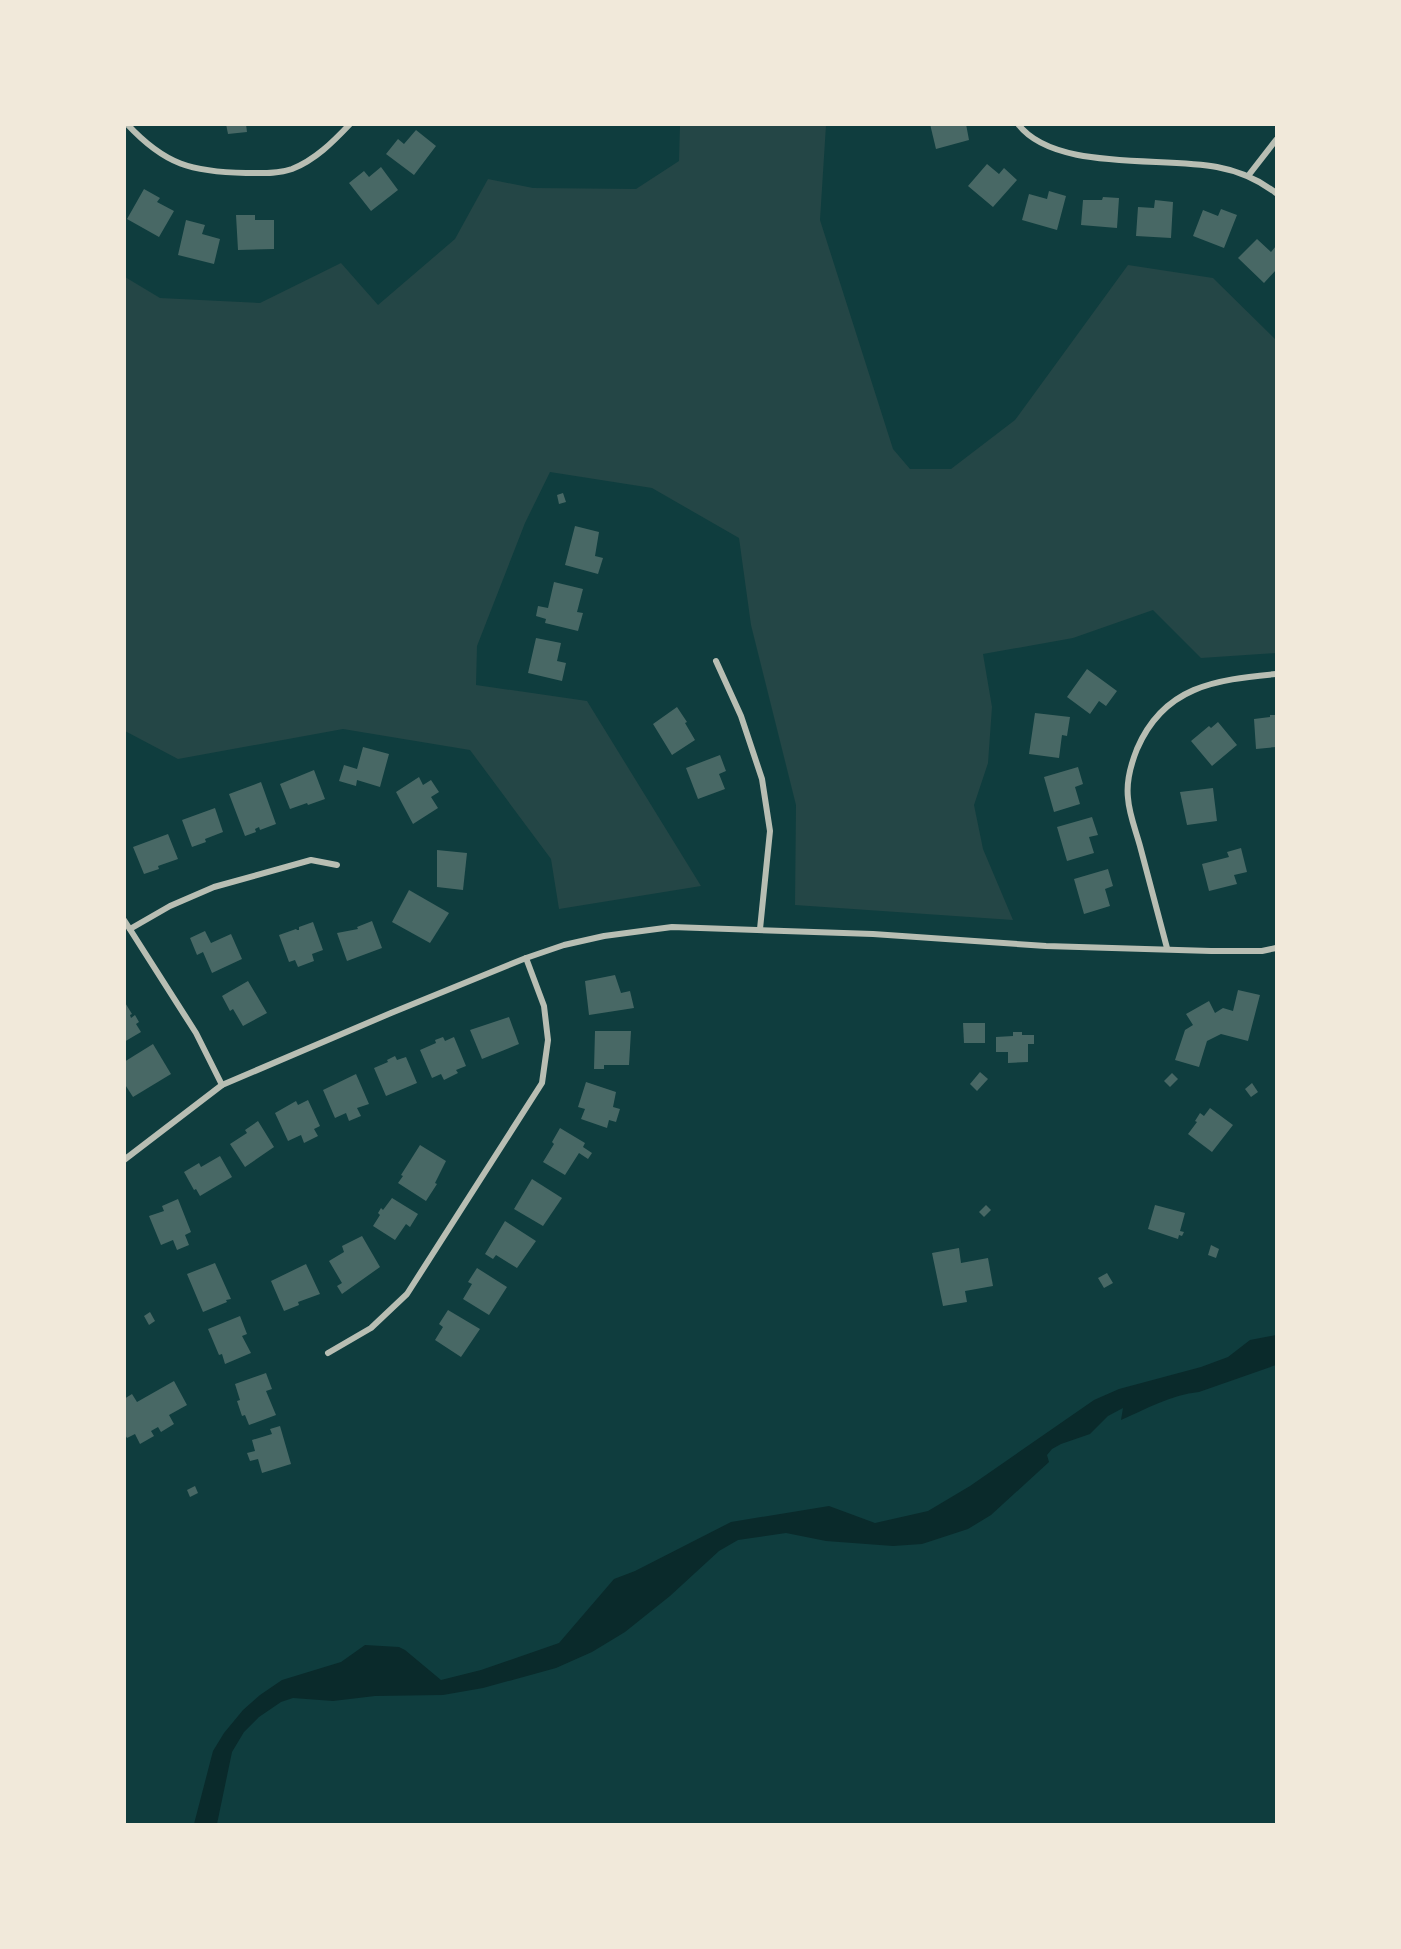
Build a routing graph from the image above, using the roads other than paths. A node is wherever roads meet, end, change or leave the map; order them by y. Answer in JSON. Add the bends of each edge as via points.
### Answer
{"nodes":[{"id":1,"x":127,"y":124,"type":"edge"},
{"id":2,"x":350,"y":124,"type":"edge"},
{"id":3,"x":1018,"y":124,"type":"edge"},
{"id":4,"x":1276,"y":140,"type":"edge"},
{"id":5,"x":1248,"y":176,"type":"junction"},
{"id":6,"x":1276,"y":193,"type":"edge"},
{"id":7,"x":716,"y":661,"type":"dead end"},
{"id":8,"x":1276,"y":674,"type":"edge"},
{"id":9,"x":337,"y":865,"type":"dead end"},
{"id":10,"x":124,"y":920,"type":"edge"},
{"id":11,"x":130,"y":928,"type":"junction"},
{"id":12,"x":760,"y":929,"type":"junction"},
{"id":13,"x":1167,"y":948,"type":"junction"},
{"id":14,"x":1276,"y":948,"type":"edge"},
{"id":15,"x":526,"y":958,"type":"junction"},
{"id":16,"x":222,"y":1085,"type":"junction"},
{"id":17,"x":124,"y":1160,"type":"edge"},
{"id":18,"x":328,"y":1353,"type":"dead end"}],
"edges":[{"from":1,"to":2,"type":"street","via":[[165,156],[192,168],[266,173],[291,169],[317,155]]},
{"from":3,"to":5,"type":"street","via":[[1050,148],[1076,156],[1189,163]]},
{"from":4,"to":5,"type":"street"},
{"from":5,"to":6,"type":"street"},
{"from":7,"to":12,"type":"street","via":[[741,716],[762,779],[770,831]]},
{"from":8,"to":13,"type":"street","via":[[1234,678],[1175,698],[1156,716],[1130,765],[1127,797]]},
{"from":9,"to":11,"type":"street","via":[[311,860],[214,887]]},
{"from":10,"to":11,"type":"street"},
{"from":11,"to":16,"type":"street","via":[[196,1033]]},
{"from":12,"to":13,"type":"street"},
{"from":12,"to":15,"type":"street","via":[[634,930],[564,945]]},
{"from":13,"to":14,"type":"street"},
{"from":15,"to":16,"type":"street"},
{"from":15,"to":18,"type":"street","via":[[544,1006],[548,1040],[542,1083],[406,1294],[371,1328]]},
{"from":16,"to":17,"type":"street"}]}
